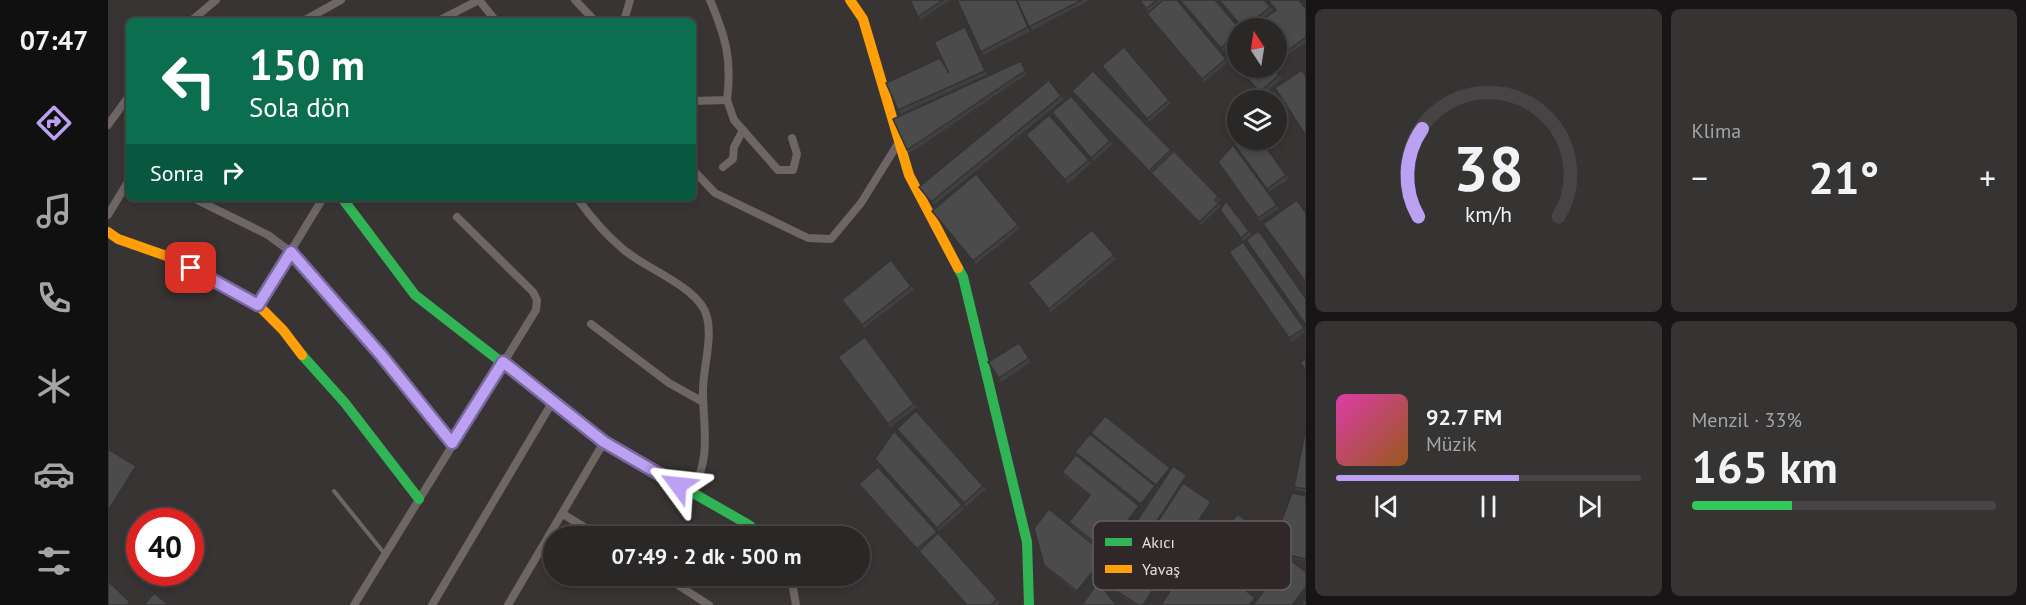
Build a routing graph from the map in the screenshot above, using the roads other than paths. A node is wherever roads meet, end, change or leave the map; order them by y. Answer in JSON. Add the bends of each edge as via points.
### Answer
{"nodes":[{"id":1,"x":216,"y":0,"type":"edge"},
{"id":2,"x":341,"y":0,"type":"edge"},
{"id":3,"x":575,"y":0,"type":"edge"},
{"id":4,"x":630,"y":0,"type":"edge"},
{"id":5,"x":710,"y":0,"type":"edge"},
{"id":6,"x":850,"y":0,"type":"edge"},
{"id":7,"x":195,"y":18,"type":"edge"},
{"id":8,"x":308,"y":18,"type":"edge"},
{"id":9,"x":444,"y":18,"type":"edge"},
{"id":10,"x":494,"y":18,"type":"edge"},
{"id":11,"x":592,"y":18,"type":"edge"},
{"id":12,"x":625,"y":18,"type":"edge"},
{"id":13,"x":126,"y":100,"type":"edge"},
{"id":14,"x":727,"y":100,"type":"junction"},
{"id":15,"x":696,"y":101,"type":"edge"},
{"id":16,"x":108,"y":125,"type":"edge"},
{"id":17,"x":743,"y":130,"type":"junction"},
{"id":18,"x":792,"y":138,"type":"dead end"},
{"id":19,"x":899,"y":142,"type":"junction"},
{"id":20,"x":723,"y":167,"type":"dead end"},
{"id":21,"x":696,"y":173,"type":"edge"},
{"id":22,"x":126,"y":185,"type":"edge"},
{"id":23,"x":199,"y":201,"type":"edge"},
{"id":24,"x":321,"y":201,"type":"edge"},
{"id":25,"x":344,"y":201,"type":"edge"},
{"id":26,"x":579,"y":201,"type":"edge"},
{"id":27,"x":108,"y":215,"type":"edge"},
{"id":28,"x":457,"y":217,"type":"dead end"},
{"id":29,"x":108,"y":232,"type":"edge"},
{"id":30,"x":291,"y":252,"type":"junction"},
{"id":31,"x":258,"y":305,"type":"junction"},
{"id":32,"x":591,"y":324,"type":"dead end"},
{"id":33,"x":503,"y":362,"type":"junction"},
{"id":34,"x":553,"y":401,"type":"junction"},
{"id":35,"x":703,"y":402,"type":"junction"},
{"id":36,"x":604,"y":442,"type":"junction"},
{"id":37,"x":452,"y":443,"type":"junction"},
{"id":38,"x":334,"y":491,"type":"dead end"},
{"id":39,"x":691,"y":493,"type":"junction"},
{"id":40,"x":419,"y":499,"type":"junction"},
{"id":41,"x":562,"y":514,"type":"junction"},
{"id":42,"x":582,"y":526,"type":"edge"},
{"id":43,"x":749,"y":526,"type":"edge"},
{"id":44,"x":385,"y":554,"type":"junction"},
{"id":45,"x":680,"y":586,"type":"edge"},
{"id":46,"x":793,"y":586,"type":"edge"},
{"id":47,"x":354,"y":605,"type":"edge"},
{"id":48,"x":432,"y":605,"type":"edge"},
{"id":49,"x":508,"y":605,"type":"edge"},
{"id":50,"x":709,"y":605,"type":"edge"},
{"id":51,"x":796,"y":605,"type":"edge"},
{"id":52,"x":1029,"y":605,"type":"edge"}],
"edges":[{"from":1,"to":7,"type":"street"},
{"from":2,"to":8,"type":"street"},
{"from":3,"to":11,"type":"street"},
{"from":4,"to":12,"type":"street"},
{"from":5,"to":14,"type":"street","via":[[724,33],[731,71]]},
{"from":6,"to":19,"type":"street","via":[[863,19]]},
{"from":9,"to":10,"type":"street","via":[[479,0]]},
{"from":13,"to":16,"type":"street"},
{"from":14,"to":15,"type":"street"},
{"from":14,"to":17,"type":"street","via":[[734,120]]},
{"from":17,"to":18,"type":"street","via":[[778,170],[793,170],[797,154]]},
{"from":17,"to":20,"type":"street","via":[[733,159]]},
{"from":19,"to":21,"type":"street","via":[[861,203],[831,239],[808,238],[715,193]]},
{"from":19,"to":52,"type":"street","via":[[909,175],[963,277],[1027,542]]},
{"from":22,"to":27,"type":"street"},
{"from":23,"to":30,"type":"street","via":[[268,235]]},
{"from":24,"to":30,"type":"street"},
{"from":25,"to":33,"type":"street","via":[[399,279]]},
{"from":26,"to":35,"type":"street","via":[[621,248],[701,303],[708,324]]},
{"from":28,"to":33,"type":"street","via":[[535,296],[536,310]]},
{"from":29,"to":31,"type":"street","via":[[176,259]]},
{"from":30,"to":31,"type":"street"},
{"from":30,"to":37,"type":"street"},
{"from":31,"to":40,"type":"street","via":[[345,403]]},
{"from":32,"to":35,"type":"street","via":[[669,383]]},
{"from":33,"to":34,"type":"street"},
{"from":33,"to":37,"type":"street"},
{"from":34,"to":36,"type":"street"},
{"from":34,"to":48,"type":"street"},
{"from":35,"to":39,"type":"street","via":[[705,459]]},
{"from":36,"to":39,"type":"street"},
{"from":36,"to":41,"type":"street"},
{"from":37,"to":40,"type":"street"},
{"from":38,"to":44,"type":"lane"},
{"from":39,"to":43,"type":"street"},
{"from":40,"to":44,"type":"street"},
{"from":41,"to":42,"type":"street"},
{"from":41,"to":49,"type":"street"},
{"from":44,"to":47,"type":"street"},
{"from":45,"to":50,"type":"street"},
{"from":46,"to":51,"type":"street"}]}
